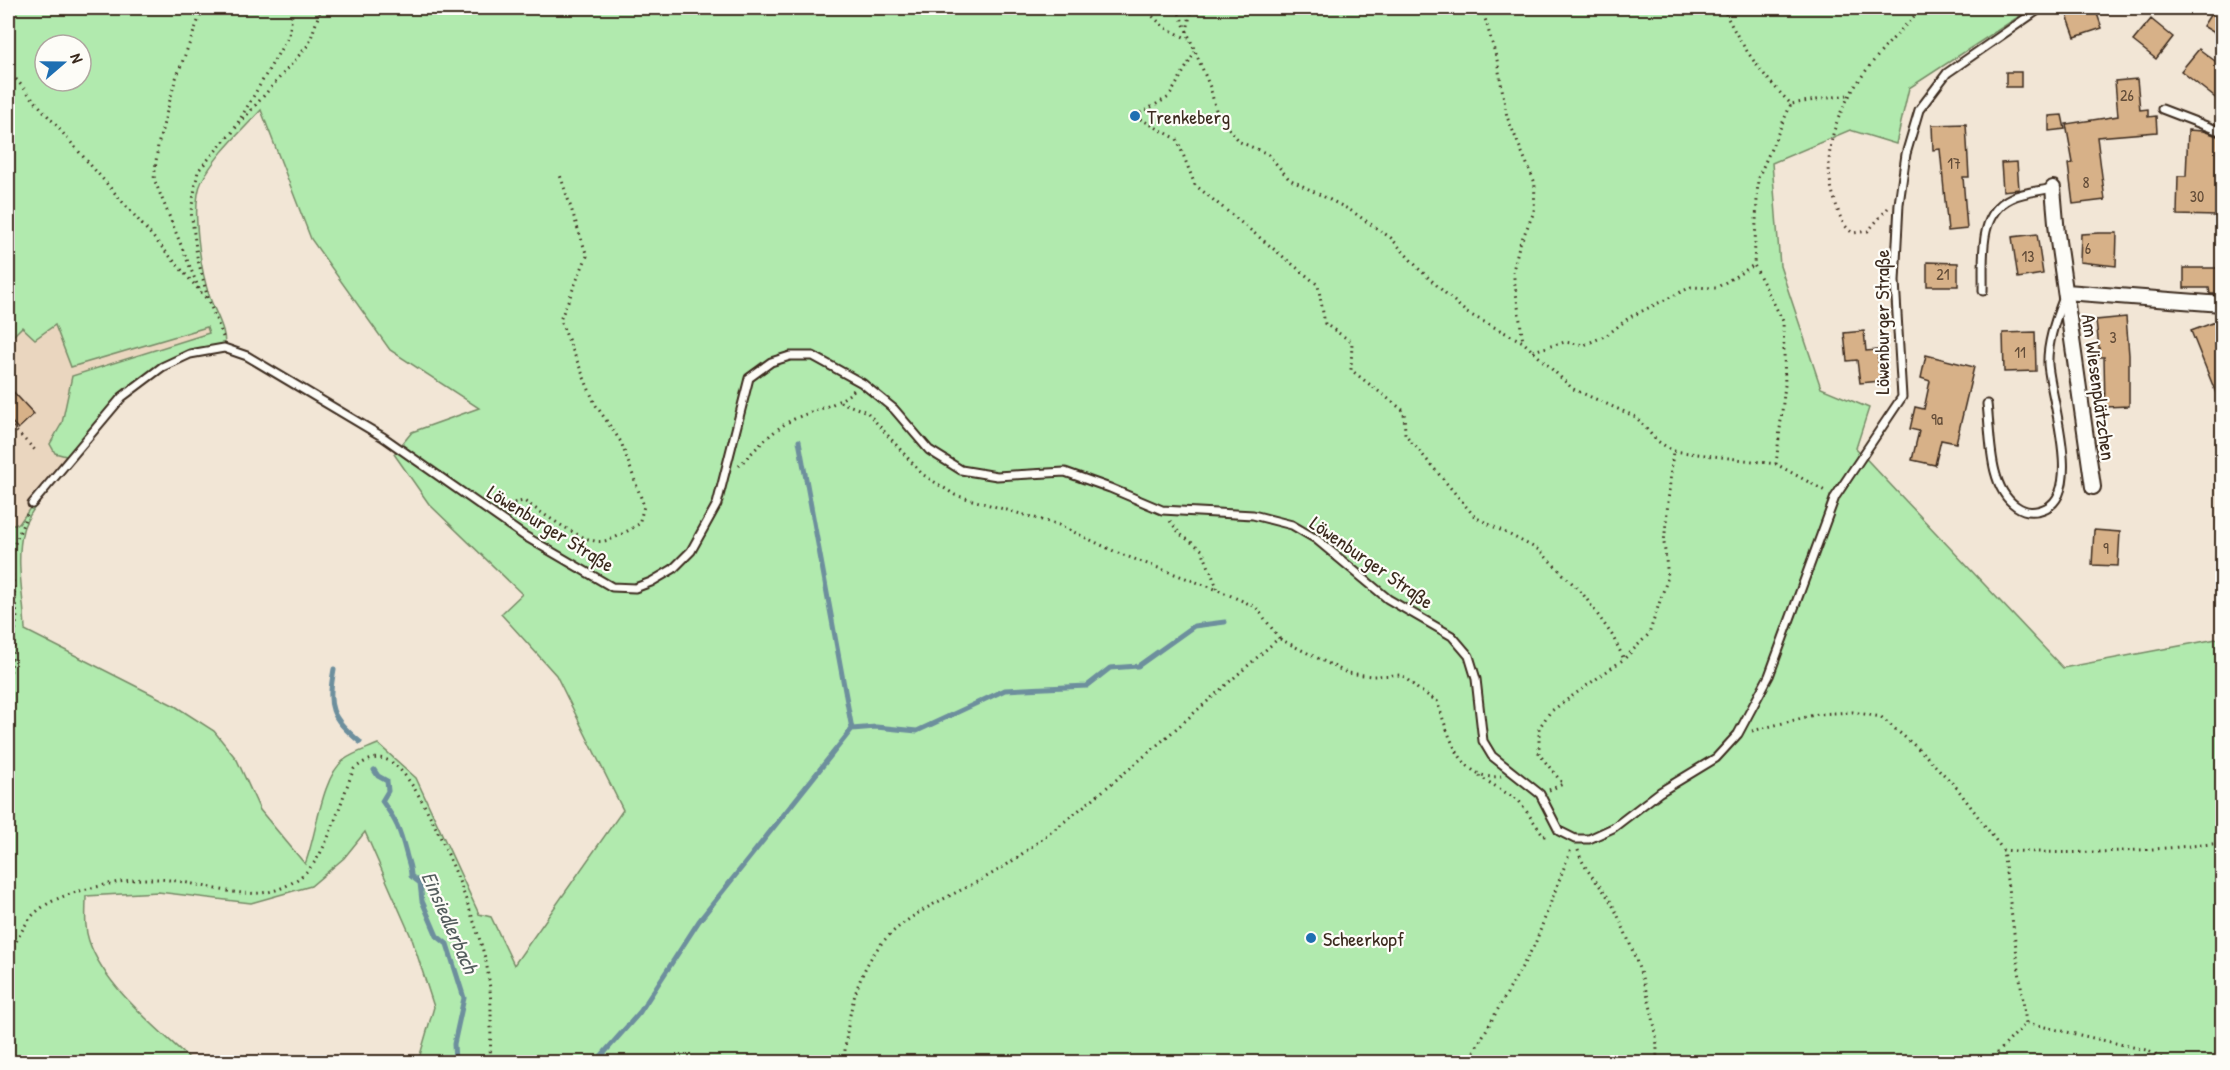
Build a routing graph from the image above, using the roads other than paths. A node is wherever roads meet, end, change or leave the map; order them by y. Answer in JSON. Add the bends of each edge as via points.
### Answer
{"nodes":[{"id":1,"x":2041,"y":8,"type":"edge"},
{"id":2,"x":2162,"y":109,"type":"dead end"},
{"id":3,"x":2223,"y":132,"type":"edge"},
{"id":4,"x":2053,"y":188,"type":"joint"},
{"id":5,"x":1983,"y":291,"type":"dead end"},
{"id":6,"x":2066,"y":292,"type":"junction"},
{"id":7,"x":2223,"y":304,"type":"edge"},
{"id":8,"x":1987,"y":404,"type":"dead end"},
{"id":9,"x":2093,"y":487,"type":"dead end"},
{"id":10,"x":32,"y":504,"type":"road end"}],
"edges":[{"from":1,"to":10,"type":"lane","name":"Löwenburger Straße","via":[[1947,73],[1918,110],[1906,154],[1899,204],[1896,281],[1902,398],[1835,497],[1769,676],[1738,734],[1716,758],[1660,792],[1613,828],[1589,838],[1575,839],[1558,831],[1540,794],[1492,756],[1483,741],[1476,679],[1469,656],[1452,636],[1388,599],[1316,539],[1292,525],[1253,515],[1162,510],[1065,472],[997,476],[961,470],[929,450],[894,409],[862,383],[813,356],[790,356],[771,362],[749,378],[717,504],[691,551],[673,569],[635,588],[612,587],[523,535],[383,437],[248,356],[224,348],[190,354],[162,367],[122,397]]},
{"from":2,"to":3,"type":"lane"},
{"from":4,"to":5,"type":"lane","via":[[2012,198],[1995,209],[1986,229]]},
{"from":4,"to":6,"type":"street","name":"Am Wiesenplätzchen"},
{"from":6,"to":7,"type":"street","name":"Am Wiesenplätzchen"},
{"from":6,"to":8,"type":"lane","via":[[2056,317],[2048,363],[2063,454],[2063,484],[2051,506],[2036,513],[2021,510],[2006,499],[1996,483]]},
{"from":6,"to":9,"type":"street","name":"Am Wiesenplätzchen"}]}
